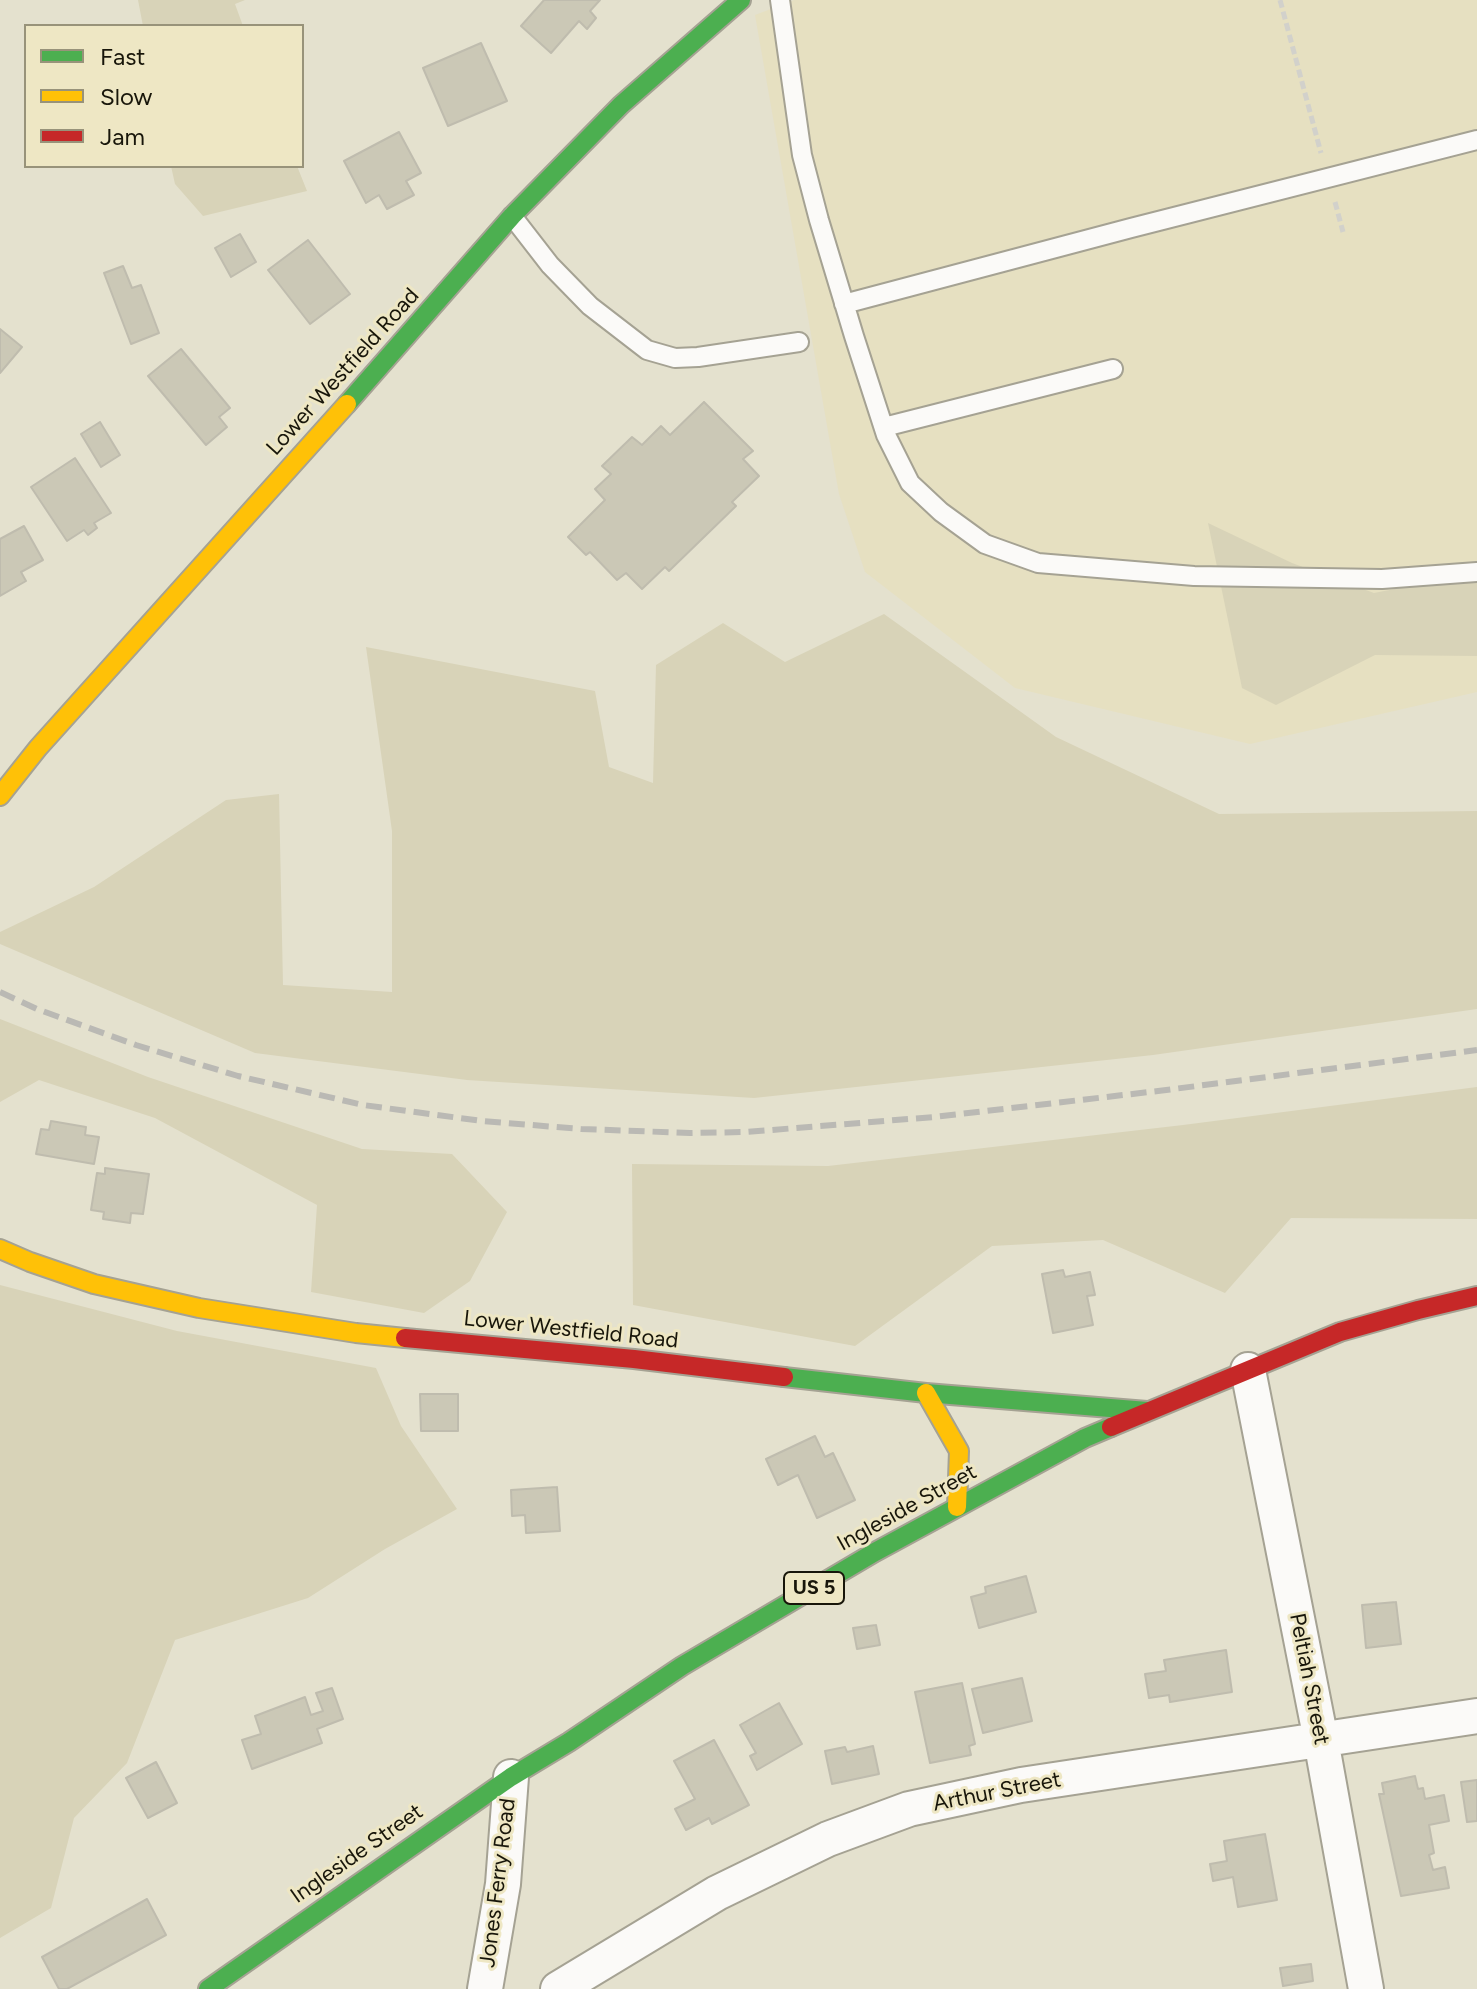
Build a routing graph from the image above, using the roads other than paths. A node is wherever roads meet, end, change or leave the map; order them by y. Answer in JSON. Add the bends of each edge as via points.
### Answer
{"nodes":[{"id":1,"x":741,"y":0,"type":"edge"},
{"id":2,"x":780,"y":0,"type":"edge"},
{"id":3,"x":1477,"y":140,"type":"edge"},
{"id":4,"x":512,"y":216,"type":"junction"},
{"id":5,"x":844,"y":304,"type":"junction"},
{"id":6,"x":799,"y":342,"type":"dead end"},
{"id":7,"x":1113,"y":369,"type":"dead end"},
{"id":8,"x":884,"y":427,"type":"junction"},
{"id":9,"x":1477,"y":572,"type":"edge"},
{"id":10,"x":0,"y":796,"type":"edge"},
{"id":11,"x":0,"y":1249,"type":"edge"},
{"id":12,"x":1477,"y":1296,"type":"edge"},
{"id":13,"x":1248,"y":1370,"type":"junction"},
{"id":14,"x":926,"y":1393,"type":"junction"},
{"id":15,"x":1147,"y":1411,"type":"junction"},
{"id":16,"x":957,"y":1507,"type":"junction"},
{"id":17,"x":1477,"y":1716,"type":"edge"},
{"id":18,"x":1321,"y":1740,"type":"junction"},
{"id":19,"x":511,"y":1777,"type":"junction"},
{"id":20,"x":208,"y":1989,"type":"edge"},
{"id":21,"x":485,"y":1989,"type":"edge"},
{"id":22,"x":558,"y":1989,"type":"edge"},
{"id":23,"x":1366,"y":1989,"type":"edge"}],
"edges":[{"from":1,"to":4,"type":"street","name":"Lower Westfield Road","via":[[621,105]]},
{"from":2,"to":5,"type":"lane","via":[[802,155]]},
{"from":3,"to":5,"type":"lane"},
{"from":4,"to":6,"type":"lane","via":[[590,306],[647,350],[675,358],[698,357]]},
{"from":4,"to":10,"type":"street","name":"Lower Westfield Road"},
{"from":5,"to":8,"type":"lane"},
{"from":7,"to":8,"type":"lane"},
{"from":8,"to":9,"type":"lane","via":[[910,483],[941,512],[985,544],[1038,563],[1194,576],[1382,579]]},
{"from":11,"to":14,"type":"street","name":"Lower Westfield Road","via":[[109,1287],[199,1308],[340,1330]]},
{"from":12,"to":13,"type":"street","name":"Ingleside Street","number":"US 5","via":[[1340,1332]]},
{"from":13,"to":15,"type":"street","name":"Ingleside Street","number":"US 5"},
{"from":13,"to":18,"type":"street","name":"Peltiah Street"},
{"from":14,"to":15,"type":"street","name":"Lower Westfield Road"},
{"from":14,"to":16,"type":"street","via":[[959,1451]]},
{"from":15,"to":16,"type":"street","name":"Ingleside Street","number":"US 5"},
{"from":16,"to":19,"type":"street","name":"Ingleside Street","number":"US 5","via":[[682,1666]]},
{"from":17,"to":18,"type":"street","name":"Arthur Street"},
{"from":18,"to":22,"type":"street","name":"Arthur Street","via":[[1021,1785],[909,1809],[828,1839],[717,1893]]},
{"from":18,"to":23,"type":"street","name":"Peltiah Street"},
{"from":19,"to":20,"type":"street","name":"Ingleside Street","number":"US 5"},
{"from":19,"to":21,"type":"street","name":"Jones Ferry Road","via":[[503,1884]]}]}
